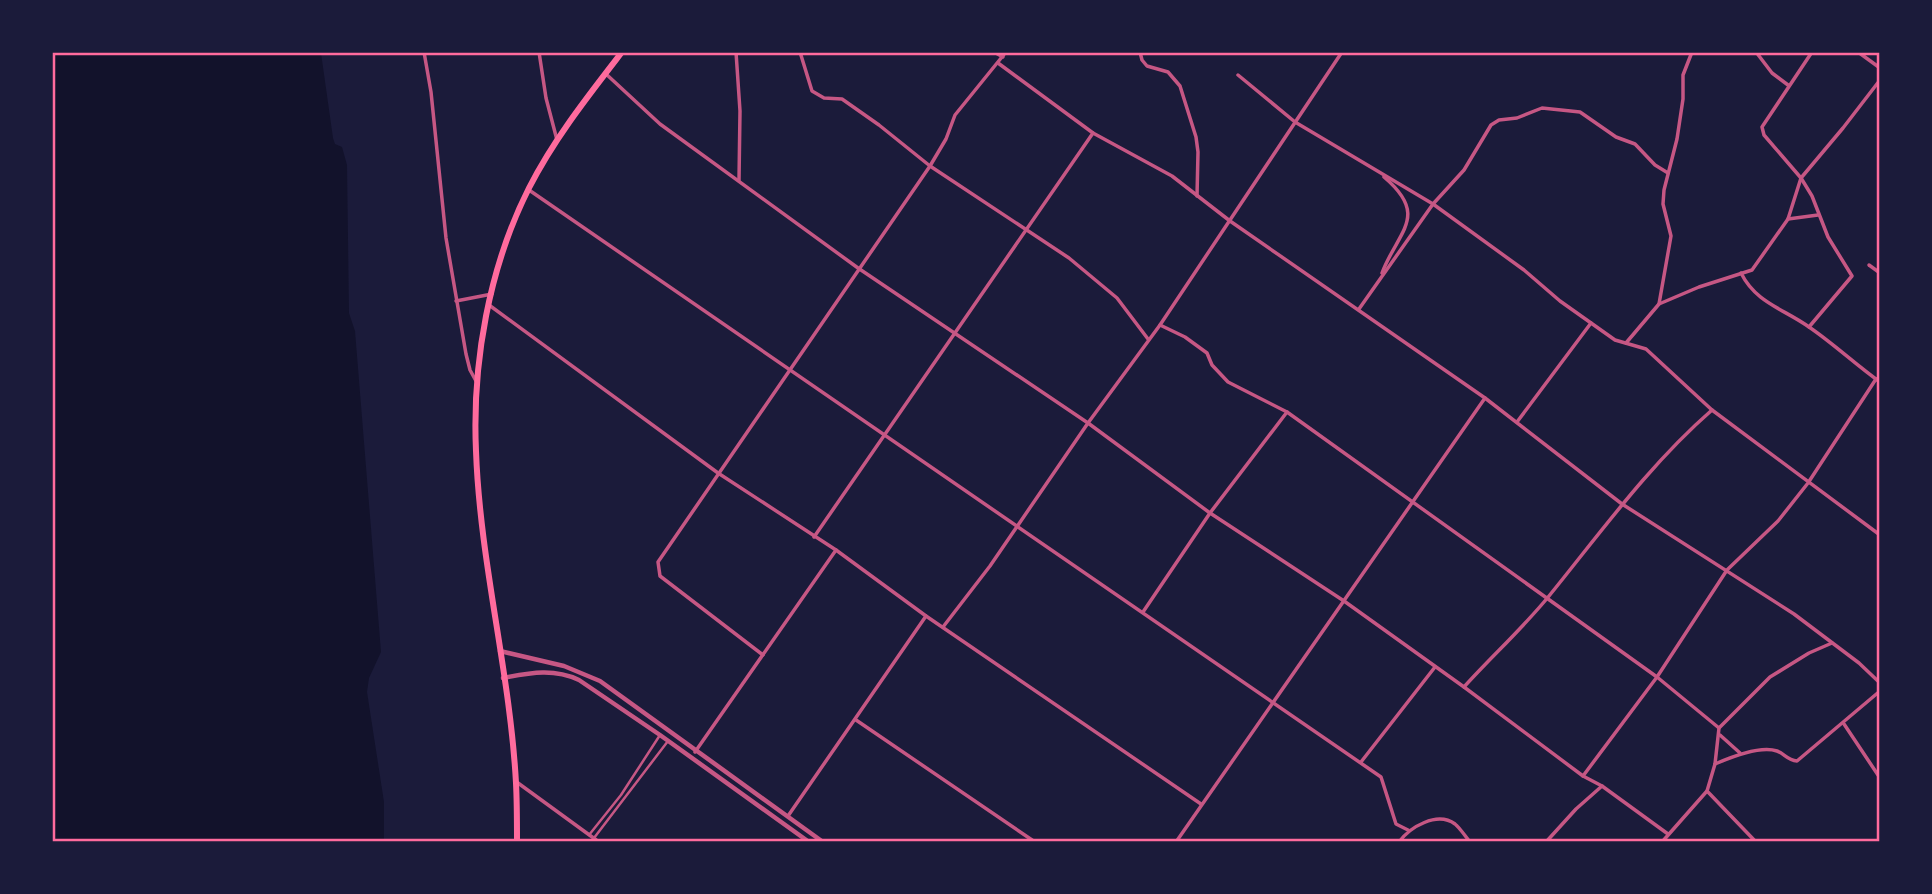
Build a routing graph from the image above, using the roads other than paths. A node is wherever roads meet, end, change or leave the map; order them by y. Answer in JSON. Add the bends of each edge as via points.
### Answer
{"nodes":[{"id":1,"x":424,"y":52,"type":"edge"},
{"id":2,"x":539,"y":52,"type":"edge"},
{"id":3,"x":622,"y":52,"type":"edge"},
{"id":4,"x":736,"y":52,"type":"edge"},
{"id":5,"x":800,"y":52,"type":"edge"},
{"id":6,"x":994,"y":52,"type":"edge"},
{"id":7,"x":1140,"y":52,"type":"edge"},
{"id":8,"x":1342,"y":52,"type":"edge"},
{"id":9,"x":1692,"y":52,"type":"edge"},
{"id":10,"x":1756,"y":52,"type":"edge"},
{"id":11,"x":1812,"y":52,"type":"edge"},
{"id":12,"x":1858,"y":52,"type":"edge"},
{"id":13,"x":1005,"y":55,"type":"edge"},
{"id":14,"x":999,"y":63,"type":"junction"},
{"id":15,"x":1880,"y":68,"type":"edge"},
{"id":16,"x":606,"y":74,"type":"junction"},
{"id":17,"x":1238,"y":75,"type":"dead end"},
{"id":18,"x":1880,"y":80,"type":"edge"},
{"id":19,"x":1788,"y":85,"type":"junction"},
{"id":20,"x":1295,"y":122,"type":"junction"},
{"id":21,"x":1093,"y":133,"type":"junction"},
{"id":22,"x":557,"y":139,"type":"junction"},
{"id":23,"x":930,"y":166,"type":"junction"},
{"id":24,"x":1377,"y":170,"type":"junction"},
{"id":25,"x":1668,"y":173,"type":"junction"},
{"id":26,"x":1801,"y":178,"type":"junction"},
{"id":27,"x":739,"y":180,"type":"junction"},
{"id":28,"x":528,"y":189,"type":"junction"},
{"id":29,"x":1197,"y":196,"type":"junction"},
{"id":30,"x":1433,"y":204,"type":"junction"},
{"id":31,"x":1818,"y":215,"type":"junction"},
{"id":32,"x":1788,"y":219,"type":"junction"},
{"id":33,"x":1230,"y":221,"type":"junction"},
{"id":34,"x":1027,"y":231,"type":"junction"},
{"id":35,"x":1869,"y":265,"type":"dead end"},
{"id":36,"x":858,"y":268,"type":"junction"},
{"id":37,"x":1741,"y":274,"type":"junction"},
{"id":38,"x":1880,"y":274,"type":"edge"},
{"id":39,"x":1380,"y":280,"type":"junction"},
{"id":40,"x":492,"y":294,"type":"junction"},
{"id":41,"x":456,"y":301,"type":"junction"},
{"id":42,"x":1660,"y":304,"type":"junction"},
{"id":43,"x":489,"y":305,"type":"junction"},
{"id":44,"x":1359,"y":309,"type":"junction"},
{"id":45,"x":1591,"y":323,"type":"junction"},
{"id":46,"x":1160,"y":325,"type":"junction"},
{"id":47,"x":1809,"y":327,"type":"junction"},
{"id":48,"x":957,"y":332,"type":"junction"},
{"id":49,"x":1148,"y":340,"type":"junction"},
{"id":50,"x":1626,"y":343,"type":"junction"},
{"id":51,"x":789,"y":370,"type":"junction"},
{"id":52,"x":1878,"y":381,"type":"edge"},
{"id":53,"x":477,"y":383,"type":"junction"},
{"id":54,"x":1485,"y":398,"type":"junction"},
{"id":55,"x":1712,"y":410,"type":"junction"},
{"id":56,"x":1287,"y":412,"type":"junction"},
{"id":57,"x":1517,"y":422,"type":"junction"},
{"id":58,"x":1088,"y":423,"type":"junction"},
{"id":59,"x":884,"y":434,"type":"junction"},
{"id":60,"x":719,"y":473,"type":"junction"},
{"id":61,"x":1808,"y":483,"type":"junction"},
{"id":62,"x":1413,"y":501,"type":"junction"},
{"id":63,"x":1622,"y":503,"type":"junction"},
{"id":64,"x":1210,"y":513,"type":"junction"},
{"id":65,"x":1018,"y":526,"type":"junction"},
{"id":66,"x":1880,"y":535,"type":"edge"},
{"id":67,"x":814,"y":537,"type":"junction"},
{"id":68,"x":836,"y":550,"type":"junction"},
{"id":69,"x":1727,"y":570,"type":"junction"},
{"id":70,"x":1547,"y":598,"type":"junction"},
{"id":71,"x":1344,"y":601,"type":"junction"},
{"id":72,"x":1142,"y":613,"type":"junction"},
{"id":73,"x":926,"y":616,"type":"junction"},
{"id":74,"x":943,"y":627,"type":"junction"},
{"id":75,"x":1833,"y":643,"type":"junction"},
{"id":76,"x":500,"y":653,"type":"junction"},
{"id":77,"x":763,"y":655,"type":"junction"},
{"id":78,"x":1435,"y":667,"type":"junction"},
{"id":79,"x":503,"y":675,"type":"junction"},
{"id":80,"x":1657,"y":677,"type":"junction"},
{"id":81,"x":1880,"y":683,"type":"edge"},
{"id":82,"x":1464,"y":687,"type":"junction"},
{"id":83,"x":1880,"y":691,"type":"edge"},
{"id":84,"x":1272,"y":703,"type":"junction"},
{"id":85,"x":856,"y":720,"type":"junction"},
{"id":86,"x":1844,"y":723,"type":"junction"},
{"id":87,"x":1720,"y":728,"type":"junction"},
{"id":88,"x":660,"y":735,"type":"junction"},
{"id":89,"x":1720,"y":735,"type":"junction"},
{"id":90,"x":668,"y":741,"type":"junction"},
{"id":91,"x":695,"y":752,"type":"junction"},
{"id":92,"x":1740,"y":753,"type":"junction"},
{"id":93,"x":1360,"y":763,"type":"junction"},
{"id":94,"x":1716,"y":764,"type":"junction"},
{"id":95,"x":1583,"y":776,"type":"junction"},
{"id":96,"x":1880,"y":778,"type":"edge"},
{"id":97,"x":516,"y":782,"type":"junction"},
{"id":98,"x":629,"y":783,"type":"junction"},
{"id":99,"x":1602,"y":786,"type":"junction"},
{"id":100,"x":634,"y":787,"type":"junction"},
{"id":101,"x":1707,"y":791,"type":"junction"},
{"id":102,"x":620,"y":796,"type":"junction"},
{"id":103,"x":625,"y":800,"type":"junction"},
{"id":104,"x":1201,"y":804,"type":"junction"},
{"id":105,"x":788,"y":817,"type":"junction"},
{"id":106,"x":1408,"y":830,"type":"junction"},
{"id":107,"x":1668,"y":834,"type":"junction"},
{"id":108,"x":589,"y":835,"type":"junction"},
{"id":109,"x":597,"y":840,"type":"edge"},
{"id":110,"x":517,"y":842,"type":"edge"},
{"id":111,"x":808,"y":842,"type":"edge"},
{"id":112,"x":823,"y":842,"type":"edge"},
{"id":113,"x":1035,"y":842,"type":"edge"},
{"id":114,"x":1176,"y":842,"type":"edge"},
{"id":115,"x":1399,"y":842,"type":"edge"},
{"id":116,"x":1470,"y":842,"type":"edge"},
{"id":117,"x":1546,"y":842,"type":"edge"},
{"id":118,"x":1662,"y":842,"type":"edge"},
{"id":119,"x":1756,"y":842,"type":"edge"}],
"edges":[{"from":1,"to":41,"type":"street"},
{"from":2,"to":22,"type":"street"},
{"from":3,"to":16,"type":"highway"},
{"from":4,"to":27,"type":"street"},
{"from":5,"to":23,"type":"street","via":[[812,91],[824,98],[842,99]]},
{"from":6,"to":13,"type":"street"},
{"from":7,"to":29,"type":"street","via":[[1147,66],[1168,72],[1180,86],[1196,137]]},
{"from":8,"to":20,"type":"street"},
{"from":9,"to":25,"type":"street","via":[[1683,75],[1677,139]]},
{"from":10,"to":19,"type":"street","via":[[1772,74]]},
{"from":11,"to":19,"type":"street"},
{"from":12,"to":15,"type":"street"},
{"from":13,"to":14,"type":"street"},
{"from":14,"to":21,"type":"street"},
{"from":14,"to":23,"type":"street","via":[[955,115]]},
{"from":16,"to":22,"type":"highway"},
{"from":16,"to":27,"type":"street","via":[[660,124]]},
{"from":17,"to":20,"type":"street"},
{"from":18,"to":26,"type":"street"},
{"from":19,"to":26,"type":"street","via":[[1762,130]]},
{"from":20,"to":24,"type":"street"},
{"from":20,"to":33,"type":"street"},
{"from":21,"to":29,"type":"street","via":[[1172,176]]},
{"from":21,"to":34,"type":"street"},
{"from":22,"to":28,"type":"highway"},
{"from":23,"to":34,"type":"street"},
{"from":23,"to":36,"type":"street"},
{"from":24,"to":30,"type":"street"},
{"from":24,"to":39,"type":"street","via":[[1409,211]]},
{"from":25,"to":30,"type":"street","via":[[1634,144],[1584,114],[1542,108],[1490,125],[1464,170]]},
{"from":25,"to":42,"type":"street","via":[[1663,204],[1671,236]]},
{"from":26,"to":31,"type":"street"},
{"from":26,"to":32,"type":"street"},
{"from":27,"to":36,"type":"street"},
{"from":28,"to":40,"type":"highway"},
{"from":28,"to":51,"type":"street"},
{"from":29,"to":33,"type":"street"},
{"from":30,"to":39,"type":"street"},
{"from":30,"to":45,"type":"street"},
{"from":31,"to":32,"type":"street"},
{"from":31,"to":47,"type":"street","via":[[1852,275]]},
{"from":32,"to":37,"type":"street","via":[[1752,270]]},
{"from":33,"to":44,"type":"street"},
{"from":33,"to":46,"type":"street"},
{"from":34,"to":48,"type":"street"},
{"from":34,"to":49,"type":"street","via":[[1103,284]]},
{"from":35,"to":38,"type":"street"},
{"from":36,"to":48,"type":"street"},
{"from":36,"to":51,"type":"street"},
{"from":37,"to":42,"type":"street"},
{"from":37,"to":47,"type":"street","via":[[1764,301]]},
{"from":39,"to":44,"type":"street"},
{"from":40,"to":41,"type":"street"},
{"from":40,"to":43,"type":"highway"},
{"from":41,"to":53,"type":"street","via":[[470,370]]},
{"from":42,"to":50,"type":"street"},
{"from":43,"to":53,"type":"highway"},
{"from":43,"to":60,"type":"street"},
{"from":44,"to":54,"type":"street"},
{"from":45,"to":50,"type":"street"},
{"from":45,"to":57,"type":"street"},
{"from":46,"to":49,"type":"street"},
{"from":46,"to":56,"type":"street","via":[[1207,353],[1228,382]]},
{"from":47,"to":52,"type":"street"},
{"from":48,"to":58,"type":"street"},
{"from":48,"to":59,"type":"street"},
{"from":49,"to":58,"type":"street"},
{"from":50,"to":55,"type":"street","via":[[1646,349]]},
{"from":51,"to":59,"type":"street"},
{"from":51,"to":60,"type":"street"},
{"from":52,"to":61,"type":"street"},
{"from":53,"to":76,"type":"highway","via":[[478,488]]},
{"from":54,"to":57,"type":"street"},
{"from":54,"to":62,"type":"street"},
{"from":55,"to":61,"type":"street"},
{"from":55,"to":63,"type":"street"},
{"from":56,"to":62,"type":"street"},
{"from":56,"to":64,"type":"street"},
{"from":57,"to":63,"type":"street"},
{"from":58,"to":64,"type":"street"},
{"from":58,"to":65,"type":"street"},
{"from":59,"to":65,"type":"street"},
{"from":59,"to":67,"type":"street"},
{"from":60,"to":67,"type":"street"},
{"from":60,"to":77,"type":"street","via":[[658,570]]},
{"from":61,"to":66,"type":"street"},
{"from":61,"to":69,"type":"street","via":[[1778,521]]},
{"from":62,"to":70,"type":"street"},
{"from":62,"to":71,"type":"street"},
{"from":63,"to":69,"type":"street"},
{"from":63,"to":70,"type":"street"},
{"from":64,"to":71,"type":"street"},
{"from":64,"to":72,"type":"street"},
{"from":65,"to":72,"type":"street"},
{"from":65,"to":74,"type":"street"},
{"from":67,"to":68,"type":"street"},
{"from":68,"to":73,"type":"street"},
{"from":68,"to":77,"type":"street"},
{"from":69,"to":75,"type":"street"},
{"from":69,"to":80,"type":"street"},
{"from":70,"to":80,"type":"street"},
{"from":70,"to":82,"type":"street"},
{"from":71,"to":78,"type":"street"},
{"from":71,"to":84,"type":"street"},
{"from":72,"to":84,"type":"street"},
{"from":73,"to":74,"type":"street"},
{"from":73,"to":85,"type":"street"},
{"from":74,"to":104,"type":"street"},
{"from":75,"to":81,"type":"street"},
{"from":75,"to":87,"type":"street","via":[[1770,677]]},
{"from":76,"to":79,"type":"highway"},
{"from":76,"to":91,"type":"street","via":[[589,675]]},
{"from":77,"to":91,"type":"street"},
{"from":78,"to":82,"type":"street"},
{"from":78,"to":93,"type":"street"},
{"from":79,"to":88,"type":"street","via":[[565,674]]},
{"from":79,"to":97,"type":"highway"},
{"from":80,"to":87,"type":"street"},
{"from":80,"to":95,"type":"street"},
{"from":82,"to":95,"type":"street"},
{"from":83,"to":86,"type":"street"},
{"from":84,"to":93,"type":"street"},
{"from":84,"to":104,"type":"street"},
{"from":85,"to":105,"type":"street"},
{"from":85,"to":113,"type":"street"},
{"from":86,"to":92,"type":"street","via":[[1797,761],[1773,750]]},
{"from":86,"to":96,"type":"street"},
{"from":87,"to":89,"type":"street"},
{"from":88,"to":90,"type":"street"},
{"from":88,"to":98,"type":"street"},
{"from":89,"to":92,"type":"street"},
{"from":89,"to":94,"type":"street"},
{"from":90,"to":100,"type":"street"},
{"from":90,"to":111,"type":"street"},
{"from":91,"to":105,"type":"street"},
{"from":92,"to":94,"type":"street"},
{"from":93,"to":106,"type":"street","via":[[1381,777],[1396,824]]},
{"from":94,"to":101,"type":"street"},
{"from":95,"to":99,"type":"street"},
{"from":97,"to":108,"type":"street"},
{"from":97,"to":110,"type":"highway"},
{"from":98,"to":100,"type":"street"},
{"from":98,"to":102,"type":"street"},
{"from":99,"to":107,"type":"street"},
{"from":99,"to":117,"type":"street"},
{"from":100,"to":103,"type":"street"},
{"from":101,"to":107,"type":"street"},
{"from":101,"to":119,"type":"street"},
{"from":102,"to":103,"type":"street"},
{"from":102,"to":108,"type":"street"},
{"from":103,"to":109,"type":"street"},
{"from":104,"to":114,"type":"street"},
{"from":105,"to":112,"type":"street"},
{"from":106,"to":115,"type":"street"},
{"from":106,"to":116,"type":"street","via":[[1442,819],[1455,824]]},
{"from":107,"to":118,"type":"street"},
{"from":108,"to":109,"type":"street"}]}
